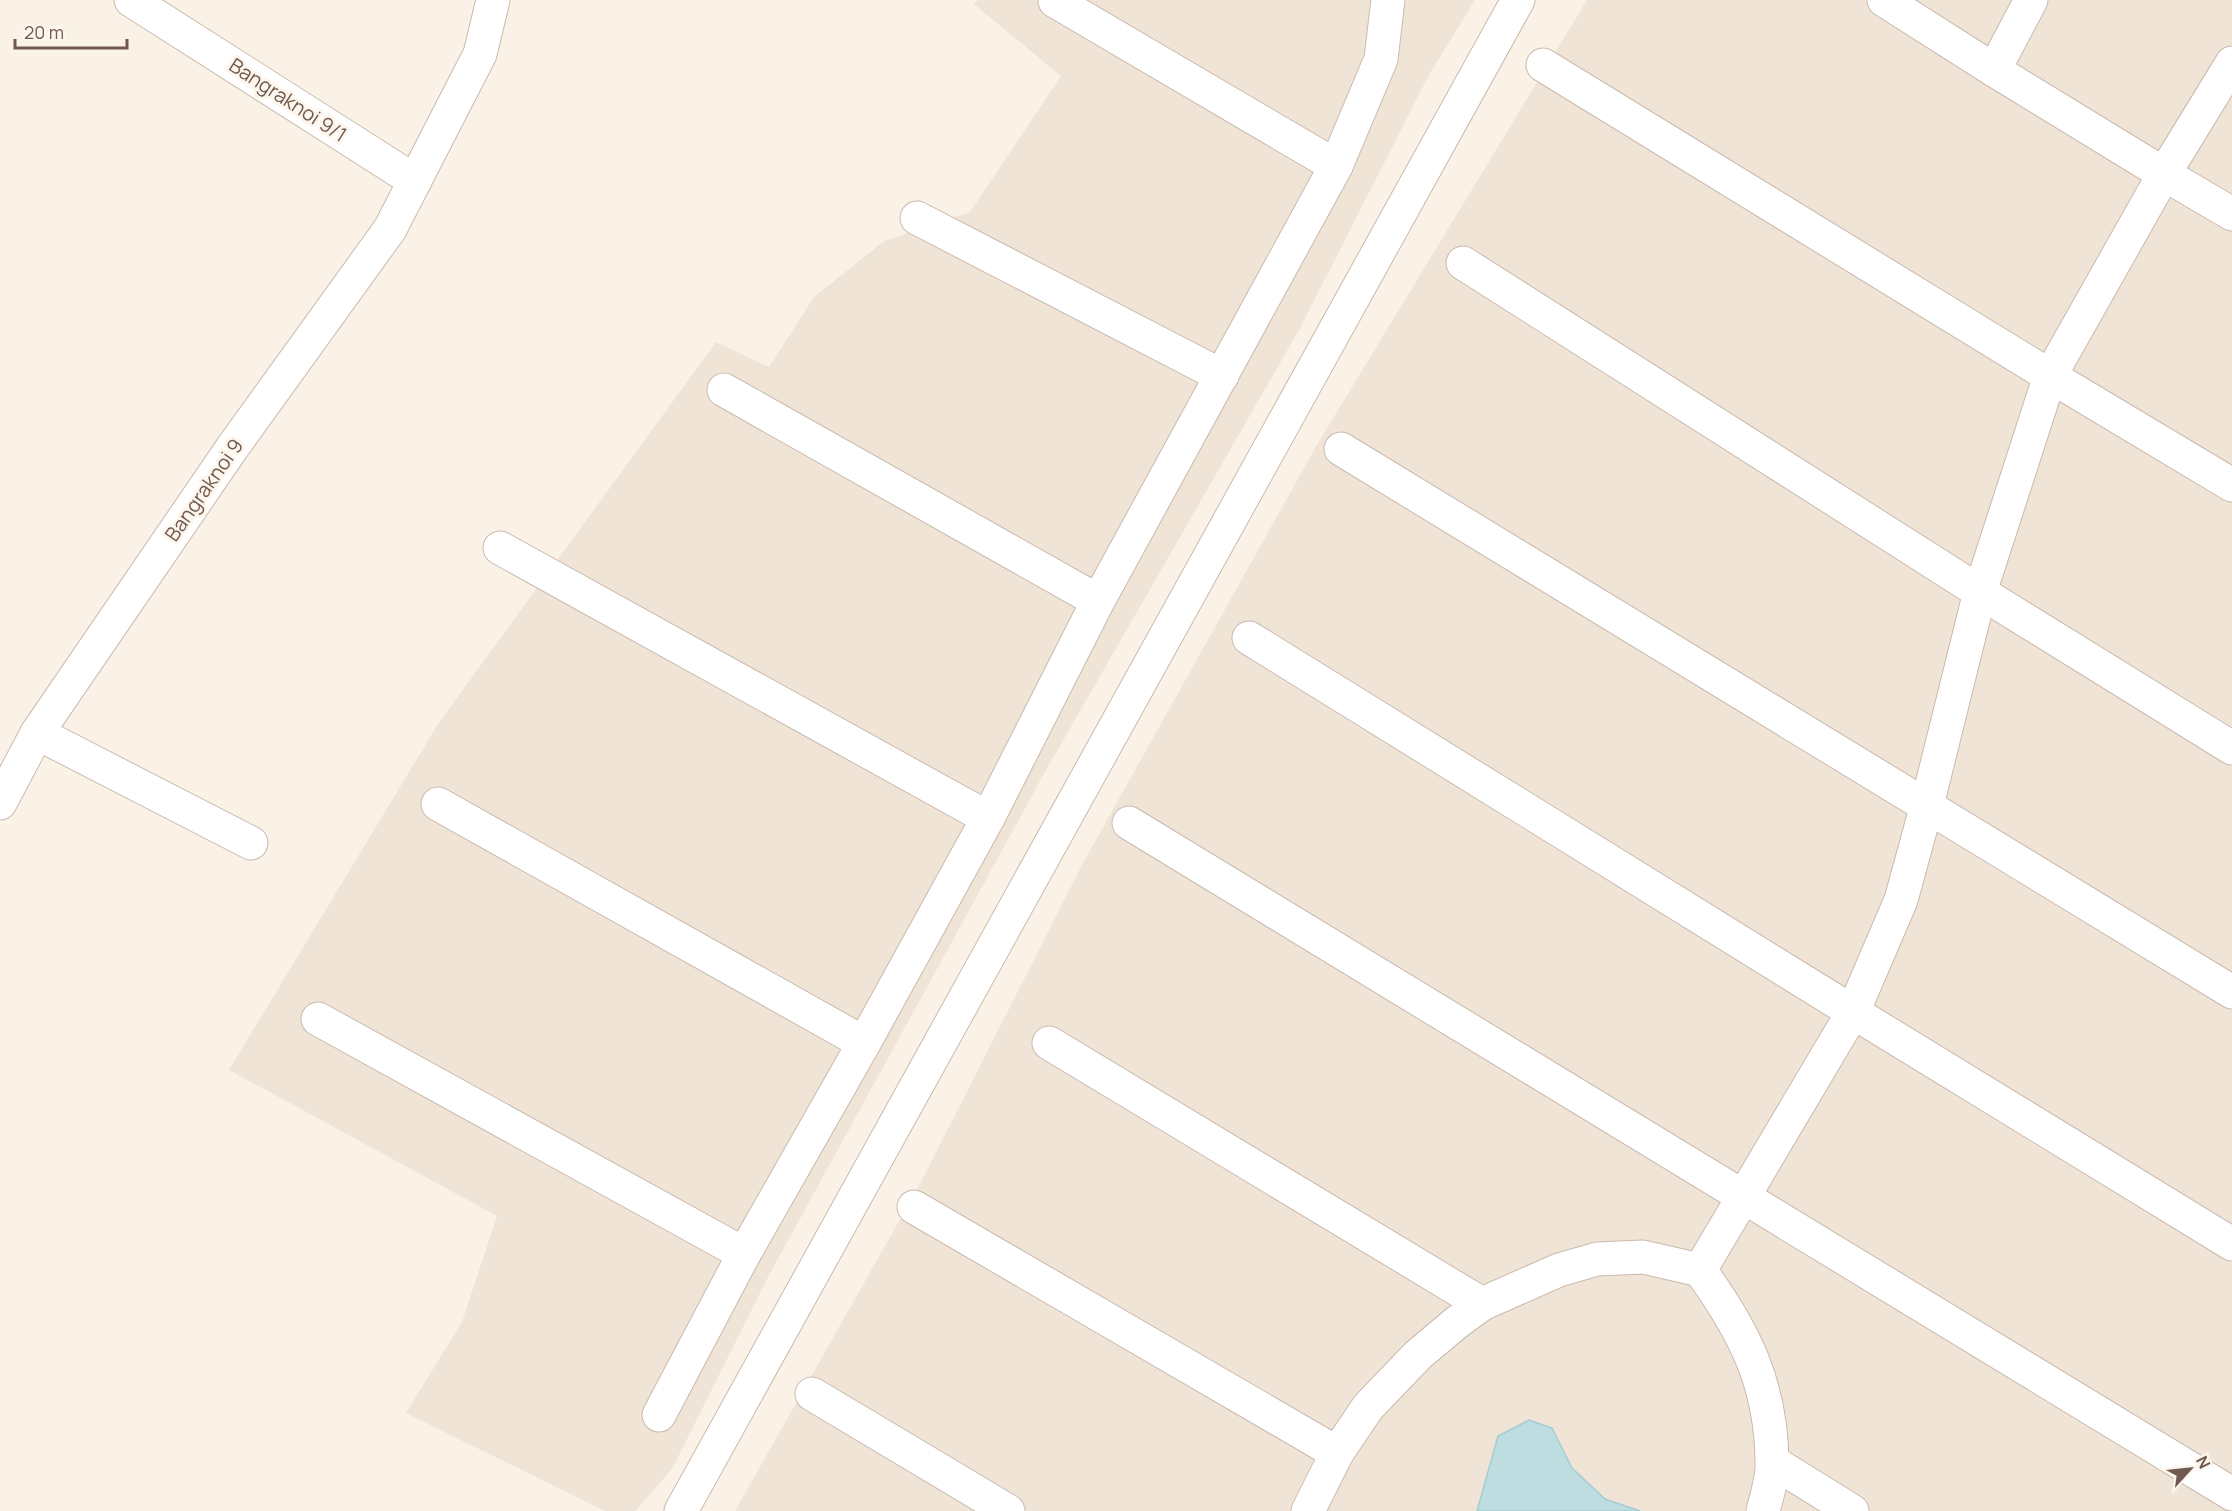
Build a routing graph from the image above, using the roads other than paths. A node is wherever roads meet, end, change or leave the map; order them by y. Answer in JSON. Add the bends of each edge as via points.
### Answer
{"nodes":[{"id":1,"x":131,"y":0,"type":"edge"},
{"id":2,"x":493,"y":0,"type":"edge"},
{"id":3,"x":1388,"y":0,"type":"edge"},
{"id":4,"x":1518,"y":0,"type":"edge"},
{"id":5,"x":1884,"y":0,"type":"edge"},
{"id":6,"x":2031,"y":0,"type":"edge"},
{"id":7,"x":1055,"y":1,"type":"edge"},
{"id":8,"x":2232,"y":63,"type":"edge"},
{"id":9,"x":1544,"y":65,"type":"dead end"},
{"id":10,"x":1994,"y":70,"type":"junction"},
{"id":11,"x":1336,"y":166,"type":"junction"},
{"id":12,"x":2164,"y":174,"type":"junction"},
{"id":13,"x":415,"y":181,"type":"junction"},
{"id":14,"x":2232,"y":214,"type":"edge"},
{"id":15,"x":917,"y":218,"type":"dead end"},
{"id":16,"x":1463,"y":263,"type":"dead end"},
{"id":17,"x":1222,"y":376,"type":"junction"},
{"id":18,"x":2050,"y":376,"type":"junction"},
{"id":19,"x":724,"y":390,"type":"dead end"},
{"id":20,"x":1341,"y":449,"type":"dead end"},
{"id":21,"x":2232,"y":485,"type":"edge"},
{"id":22,"x":500,"y":548,"type":"dead end"},
{"id":23,"x":1980,"y":592,"type":"junction"},
{"id":24,"x":1098,"y":601,"type":"junction"},
{"id":25,"x":1250,"y":638,"type":"dead end"},
{"id":26,"x":37,"y":733,"type":"junction"},
{"id":27,"x":2232,"y":748,"type":"edge"},
{"id":28,"x":0,"y":803,"type":"edge"},
{"id":29,"x":438,"y":804,"type":"dead end"},
{"id":30,"x":1927,"y":805,"type":"junction"},
{"id":31,"x":988,"y":818,"type":"junction"},
{"id":32,"x":1129,"y":823,"type":"dead end"},
{"id":33,"x":251,"y":843,"type":"dead end"},
{"id":34,"x":2232,"y":992,"type":"edge"},
{"id":35,"x":1853,"y":1012,"type":"junction"},
{"id":36,"x":318,"y":1019,"type":"dead end"},
{"id":37,"x":864,"y":1043,"type":"junction"},
{"id":38,"x":1049,"y":1043,"type":"dead end"},
{"id":39,"x":1744,"y":1197,"type":"junction"},
{"id":40,"x":914,"y":1207,"type":"dead end"},
{"id":41,"x":2232,"y":1244,"type":"edge"},
{"id":42,"x":744,"y":1254,"type":"junction"},
{"id":43,"x":1700,"y":1270,"type":"junction"},
{"id":44,"x":1482,"y":1304,"type":"junction"},
{"id":45,"x":812,"y":1394,"type":"dead end"},
{"id":46,"x":658,"y":1415,"type":"dead end"},
{"id":47,"x":1337,"y":1453,"type":"junction"},
{"id":48,"x":1773,"y":1462,"type":"junction"},
{"id":49,"x":2232,"y":1494,"type":"edge"},
{"id":50,"x":681,"y":1511,"type":"edge"},
{"id":51,"x":1008,"y":1511,"type":"edge"},
{"id":52,"x":1308,"y":1511,"type":"edge"},
{"id":53,"x":1763,"y":1511,"type":"edge"},
{"id":54,"x":1852,"y":1511,"type":"edge"}],
"edges":[{"from":1,"to":13,"type":"street","name":"Bangraknoi 9/1"},
{"from":2,"to":13,"type":"street","name":"Bangraknoi 9","via":[[480,54]]},
{"from":3,"to":11,"type":"street","via":[[1381,59]]},
{"from":4,"to":50,"type":"street"},
{"from":5,"to":10,"type":"street"},
{"from":6,"to":10,"type":"street"},
{"from":7,"to":11,"type":"street"},
{"from":8,"to":12,"type":"street"},
{"from":9,"to":18,"type":"street"},
{"from":10,"to":12,"type":"street"},
{"from":11,"to":17,"type":"street"},
{"from":12,"to":14,"type":"street"},
{"from":12,"to":18,"type":"street"},
{"from":13,"to":26,"type":"street","name":"Bangraknoi 9","via":[[390,229],[232,448]]},
{"from":15,"to":17,"type":"street"},
{"from":16,"to":23,"type":"street"},
{"from":17,"to":24,"type":"street"},
{"from":18,"to":21,"type":"street"},
{"from":18,"to":23,"type":"street"},
{"from":19,"to":24,"type":"street"},
{"from":20,"to":30,"type":"street"},
{"from":22,"to":31,"type":"street"},
{"from":23,"to":27,"type":"street"},
{"from":23,"to":30,"type":"street"},
{"from":24,"to":31,"type":"street"},
{"from":25,"to":35,"type":"street"},
{"from":26,"to":28,"type":"street","name":"Bangraknoi 9"},
{"from":26,"to":33,"type":"street"},
{"from":29,"to":37,"type":"street"},
{"from":30,"to":34,"type":"street"},
{"from":30,"to":35,"type":"street","via":[[1901,900]]},
{"from":31,"to":37,"type":"street"},
{"from":32,"to":39,"type":"street"},
{"from":35,"to":39,"type":"street"},
{"from":35,"to":41,"type":"street"},
{"from":36,"to":42,"type":"street"},
{"from":37,"to":42,"type":"street"},
{"from":38,"to":44,"type":"street"},
{"from":39,"to":43,"type":"street"},
{"from":39,"to":49,"type":"street"},
{"from":40,"to":47,"type":"street"},
{"from":42,"to":46,"type":"street"},
{"from":43,"to":44,"type":"street","via":[[1643,1257],[1598,1259],[1559,1270]]},
{"from":43,"to":48,"type":"street","via":[[1744,1338],[1760,1377]]},
{"from":44,"to":47,"type":"street","via":[[1401,1372],[1368,1407]]},
{"from":45,"to":51,"type":"street"},
{"from":47,"to":52,"type":"street"},
{"from":48,"to":53,"type":"street"},
{"from":48,"to":54,"type":"street"}]}
